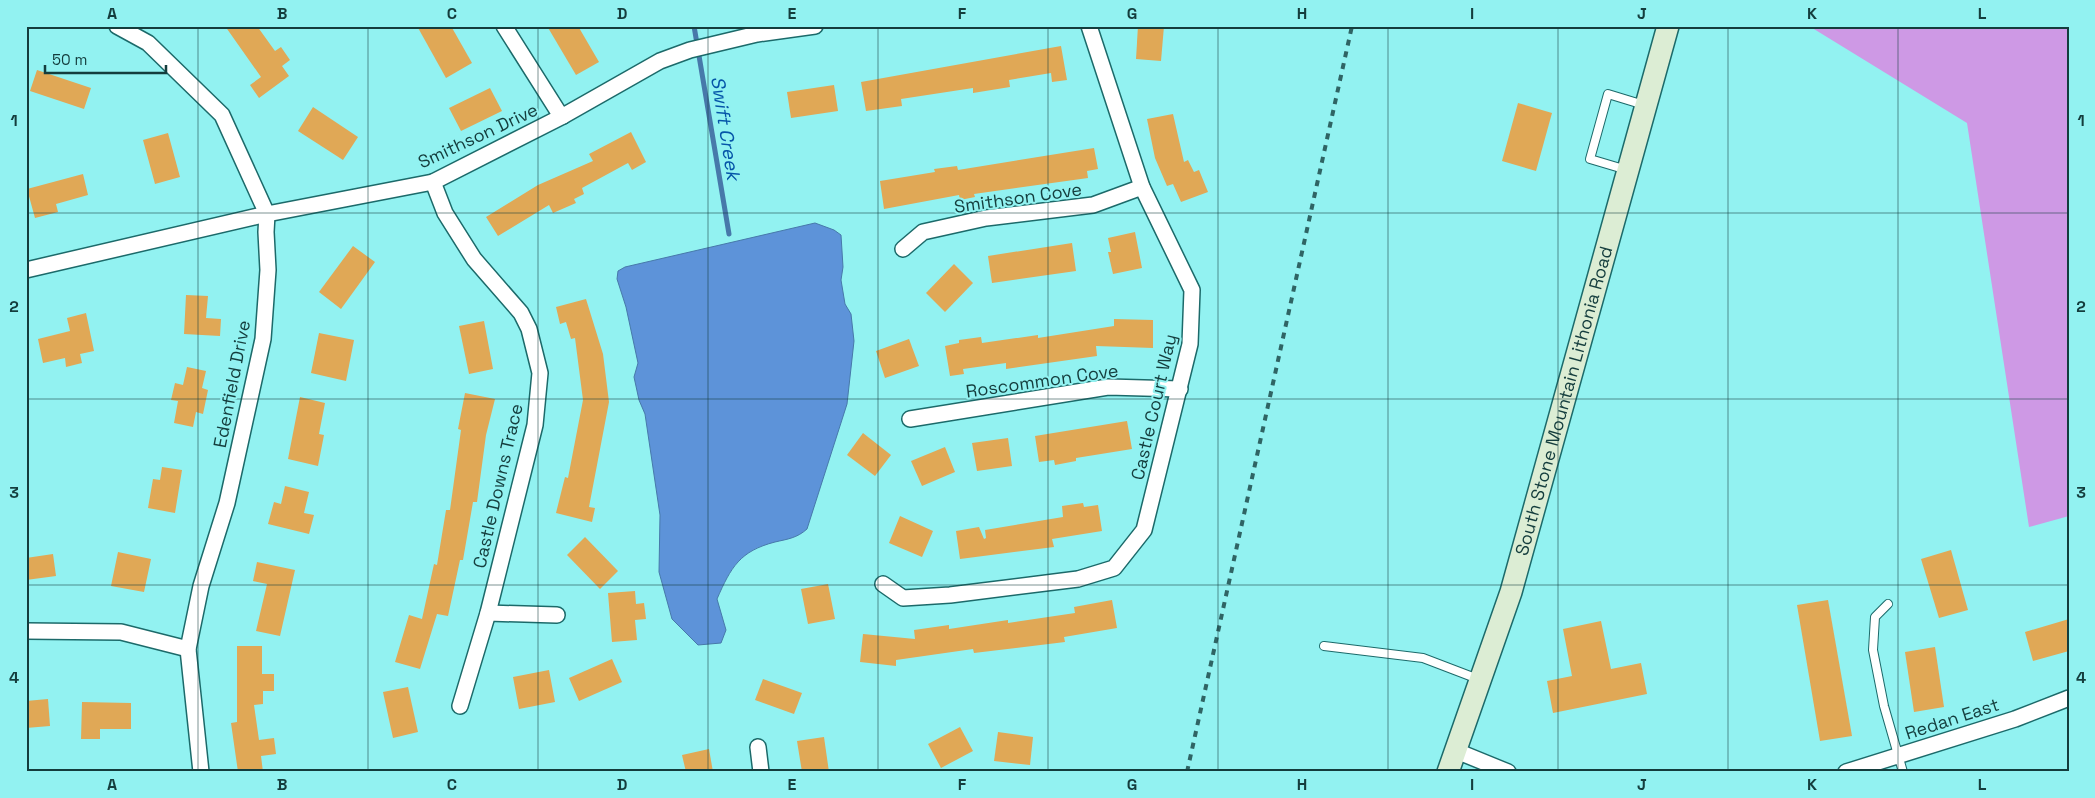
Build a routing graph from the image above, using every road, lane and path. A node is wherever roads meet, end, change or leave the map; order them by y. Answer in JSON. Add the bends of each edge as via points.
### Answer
{"nodes":[{"id":1,"x":117,"y":26,"type":"edge"},
{"id":2,"x":504,"y":26,"type":"edge"},
{"id":3,"x":815,"y":26,"type":"edge"},
{"id":4,"x":1089,"y":26,"type":"edge"},
{"id":5,"x":1668,"y":26,"type":"edge"},
{"id":6,"x":1647,"y":106,"type":"junction"},
{"id":7,"x":563,"y":116,"type":"junction"},
{"id":8,"x":1628,"y":171,"type":"junction"},
{"id":9,"x":433,"y":182,"type":"junction"},
{"id":10,"x":1142,"y":187,"type":"junction"},
{"id":11,"x":267,"y":214,"type":"junction"},
{"id":12,"x":903,"y":249,"type":"dead end"},
{"id":13,"x":26,"y":270,"type":"edge"},
{"id":14,"x":1180,"y":389,"type":"junction"},
{"id":15,"x":910,"y":419,"type":"dead end"},
{"id":16,"x":883,"y":584,"type":"dead end"},
{"id":17,"x":1888,"y":604,"type":"dead end"},
{"id":18,"x":488,"y":613,"type":"junction"},
{"id":19,"x":557,"y":615,"type":"dead end"},
{"id":20,"x":26,"y":631,"type":"edge"},
{"id":21,"x":1324,"y":646,"type":"dead end"},
{"id":22,"x":188,"y":649,"type":"junction"},
{"id":23,"x":1480,"y":680,"type":"junction"},
{"id":24,"x":2069,"y":698,"type":"edge"},
{"id":25,"x":460,"y":706,"type":"dead end"},
{"id":26,"x":758,"y":747,"type":"dead end"},
{"id":27,"x":1454,"y":750,"type":"junction"},
{"id":28,"x":1898,"y":756,"type":"junction"},
{"id":29,"x":201,"y":772,"type":"edge"},
{"id":30,"x":761,"y":772,"type":"edge"},
{"id":31,"x":1448,"y":772,"type":"edge"},
{"id":32,"x":1508,"y":772,"type":"edge"},
{"id":33,"x":1846,"y":772,"type":"edge"},
{"id":34,"x":1903,"y":772,"type":"edge"}],
"edges":[{"from":1,"to":11,"type":"street","name":"Edenfield Drive","via":[[148,43],[222,114]]},
{"from":2,"to":7,"type":"street"},
{"from":3,"to":7,"type":"street","name":"Smithson Drive","via":[[758,34],[690,50],[660,61]]},
{"from":4,"to":10,"type":"street","name":"Castle Court Way"},
{"from":5,"to":6,"type":"main road","name":"South Stone Mountain Lithonia Road"},
{"from":6,"to":8,"type":"main road","name":"South Stone Mountain Lithonia Road"},
{"from":6,"to":8,"type":"lane","via":[[1608,94],[1590,159]]},
{"from":7,"to":9,"type":"street","name":"Smithson Drive"},
{"from":8,"to":23,"type":"main road","name":"South Stone Mountain Lithonia Road","via":[[1511,592]]},
{"from":9,"to":11,"type":"street","name":"Smithson Drive"},
{"from":9,"to":18,"type":"street","name":"Castle Downs Trace","via":[[445,214],[474,259],[521,313],[530,329],[540,373],[535,425]]},
{"from":10,"to":12,"type":"street","name":"Smithson Cove","via":[[1093,205],[986,218],[923,232]]},
{"from":10,"to":14,"type":"street","name":"Castle Court Way","via":[[1192,290],[1190,344]]},
{"from":11,"to":13,"type":"street","name":"Smithson Drive"},
{"from":11,"to":22,"type":"street","name":"Edenfield Drive","via":[[268,270],[263,339],[227,503],[201,586]]},
{"from":14,"to":15,"type":"street","name":"Roscommon Cove","via":[[1108,387]]},
{"from":14,"to":16,"type":"street","name":"Castle Court Way","via":[[1144,530],[1114,568],[1078,579],[950,595],[903,598]]},
{"from":17,"to":28,"type":"lane","via":[[1875,617],[1873,650]]},
{"from":18,"to":19,"type":"street"},
{"from":18,"to":25,"type":"street","name":"Castle Downs Trace"},
{"from":20,"to":22,"type":"street","via":[[121,632]]},
{"from":21,"to":23,"type":"lane","via":[[1423,658]]},
{"from":22,"to":29,"type":"street","name":"Edenfield Drive"},
{"from":23,"to":27,"type":"main road","name":"South Stone Mountain Lithonia Road"},
{"from":24,"to":28,"type":"street","name":"Redan East"},
{"from":26,"to":30,"type":"street"},
{"from":27,"to":31,"type":"main road","name":"South Stone Mountain Lithonia Road"},
{"from":27,"to":32,"type":"street"},
{"from":28,"to":33,"type":"street","name":"Redan East"},
{"from":28,"to":34,"type":"lane"}]}
